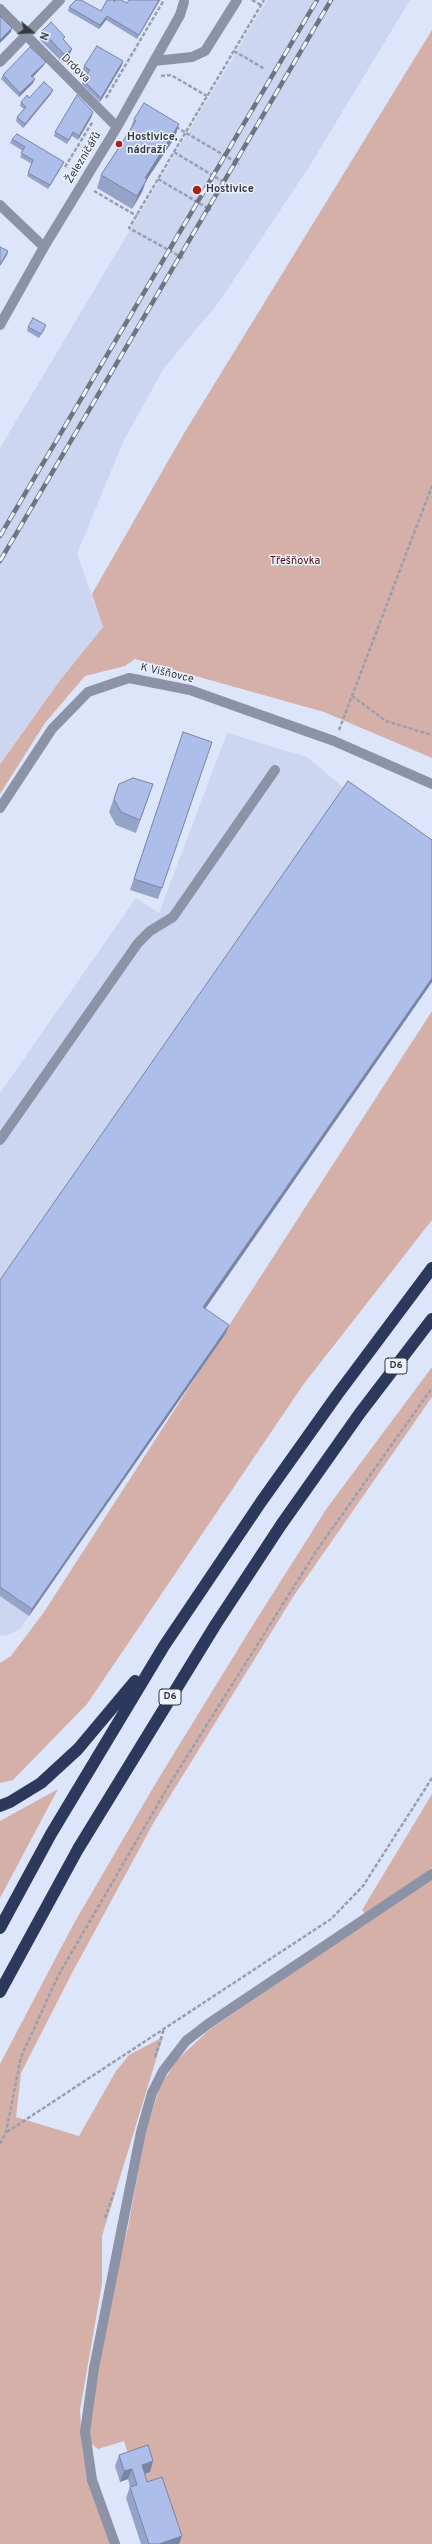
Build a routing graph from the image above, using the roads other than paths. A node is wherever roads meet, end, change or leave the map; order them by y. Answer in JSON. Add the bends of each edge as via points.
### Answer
{"nodes":[{"id":1,"x":60,"y":0,"type":"edge"},
{"id":2,"x":237,"y":0,"type":"edge"},
{"id":3,"x":185,"y":1,"type":"edge"},
{"id":4,"x":0,"y":9,"type":"edge"},
{"id":5,"x":25,"y":35,"type":"junction"},
{"id":6,"x":154,"y":61,"type":"junction"},
{"id":7,"x":0,"y":62,"type":"edge"},
{"id":8,"x":117,"y":127,"type":"junction"},
{"id":9,"x":0,"y":205,"type":"edge"},
{"id":10,"x":44,"y":247,"type":"junction"},
{"id":11,"x":0,"y":325,"type":"edge"},
{"id":12,"x":275,"y":770,"type":"dead end"},
{"id":13,"x":432,"y":784,"type":"edge"},
{"id":14,"x":0,"y":808,"type":"edge"},
{"id":15,"x":0,"y":1140,"type":"edge"},
{"id":16,"x":432,"y":1268,"type":"edge"},
{"id":17,"x":432,"y":1319,"type":"edge"},
{"id":18,"x":164,"y":1646,"type":"junction"},
{"id":19,"x":0,"y":1806,"type":"edge"},
{"id":20,"x":432,"y":1874,"type":"edge"},
{"id":21,"x":0,"y":1928,"type":"edge"},
{"id":22,"x":0,"y":1992,"type":"edge"},
{"id":23,"x":115,"y":2544,"type":"edge"}],
"edges":[{"from":1,"to":5,"type":"street"},
{"from":2,"to":6,"type":"street","via":[[209,46],[199,55]]},
{"from":3,"to":6,"type":"street","name":"Železničářů"},
{"from":4,"to":5,"type":"street","name":"Drdova"},
{"from":5,"to":7,"type":"street"},
{"from":5,"to":8,"type":"street","name":"Drdova"},
{"from":6,"to":8,"type":"street","name":"Železničářů"},
{"from":8,"to":10,"type":"street","name":"Železničářů"},
{"from":9,"to":10,"type":"street"},
{"from":10,"to":11,"type":"street","name":"Železničářů"},
{"from":12,"to":15,"type":"street","via":[[173,917],[138,943]]},
{"from":13,"to":14,"type":"street","name":"K Višňovce","via":[[334,741],[190,690],[129,678],[88,692],[52,729]]},
{"from":16,"to":18,"type":"highway","via":[[323,1414]]},
{"from":17,"to":22,"type":"highway","number":"D6","via":[[360,1413],[281,1525],[216,1624],[78,1848]]},
{"from":18,"to":19,"type":"highway","via":[[78,1749],[40,1783]]},
{"from":18,"to":21,"type":"highway","via":[[51,1834]]},
{"from":20,"to":23,"type":"street","via":[[186,2041],[163,2071],[152,2093],[141,2132],[94,2368],[85,2432],[92,2480]]}]}
